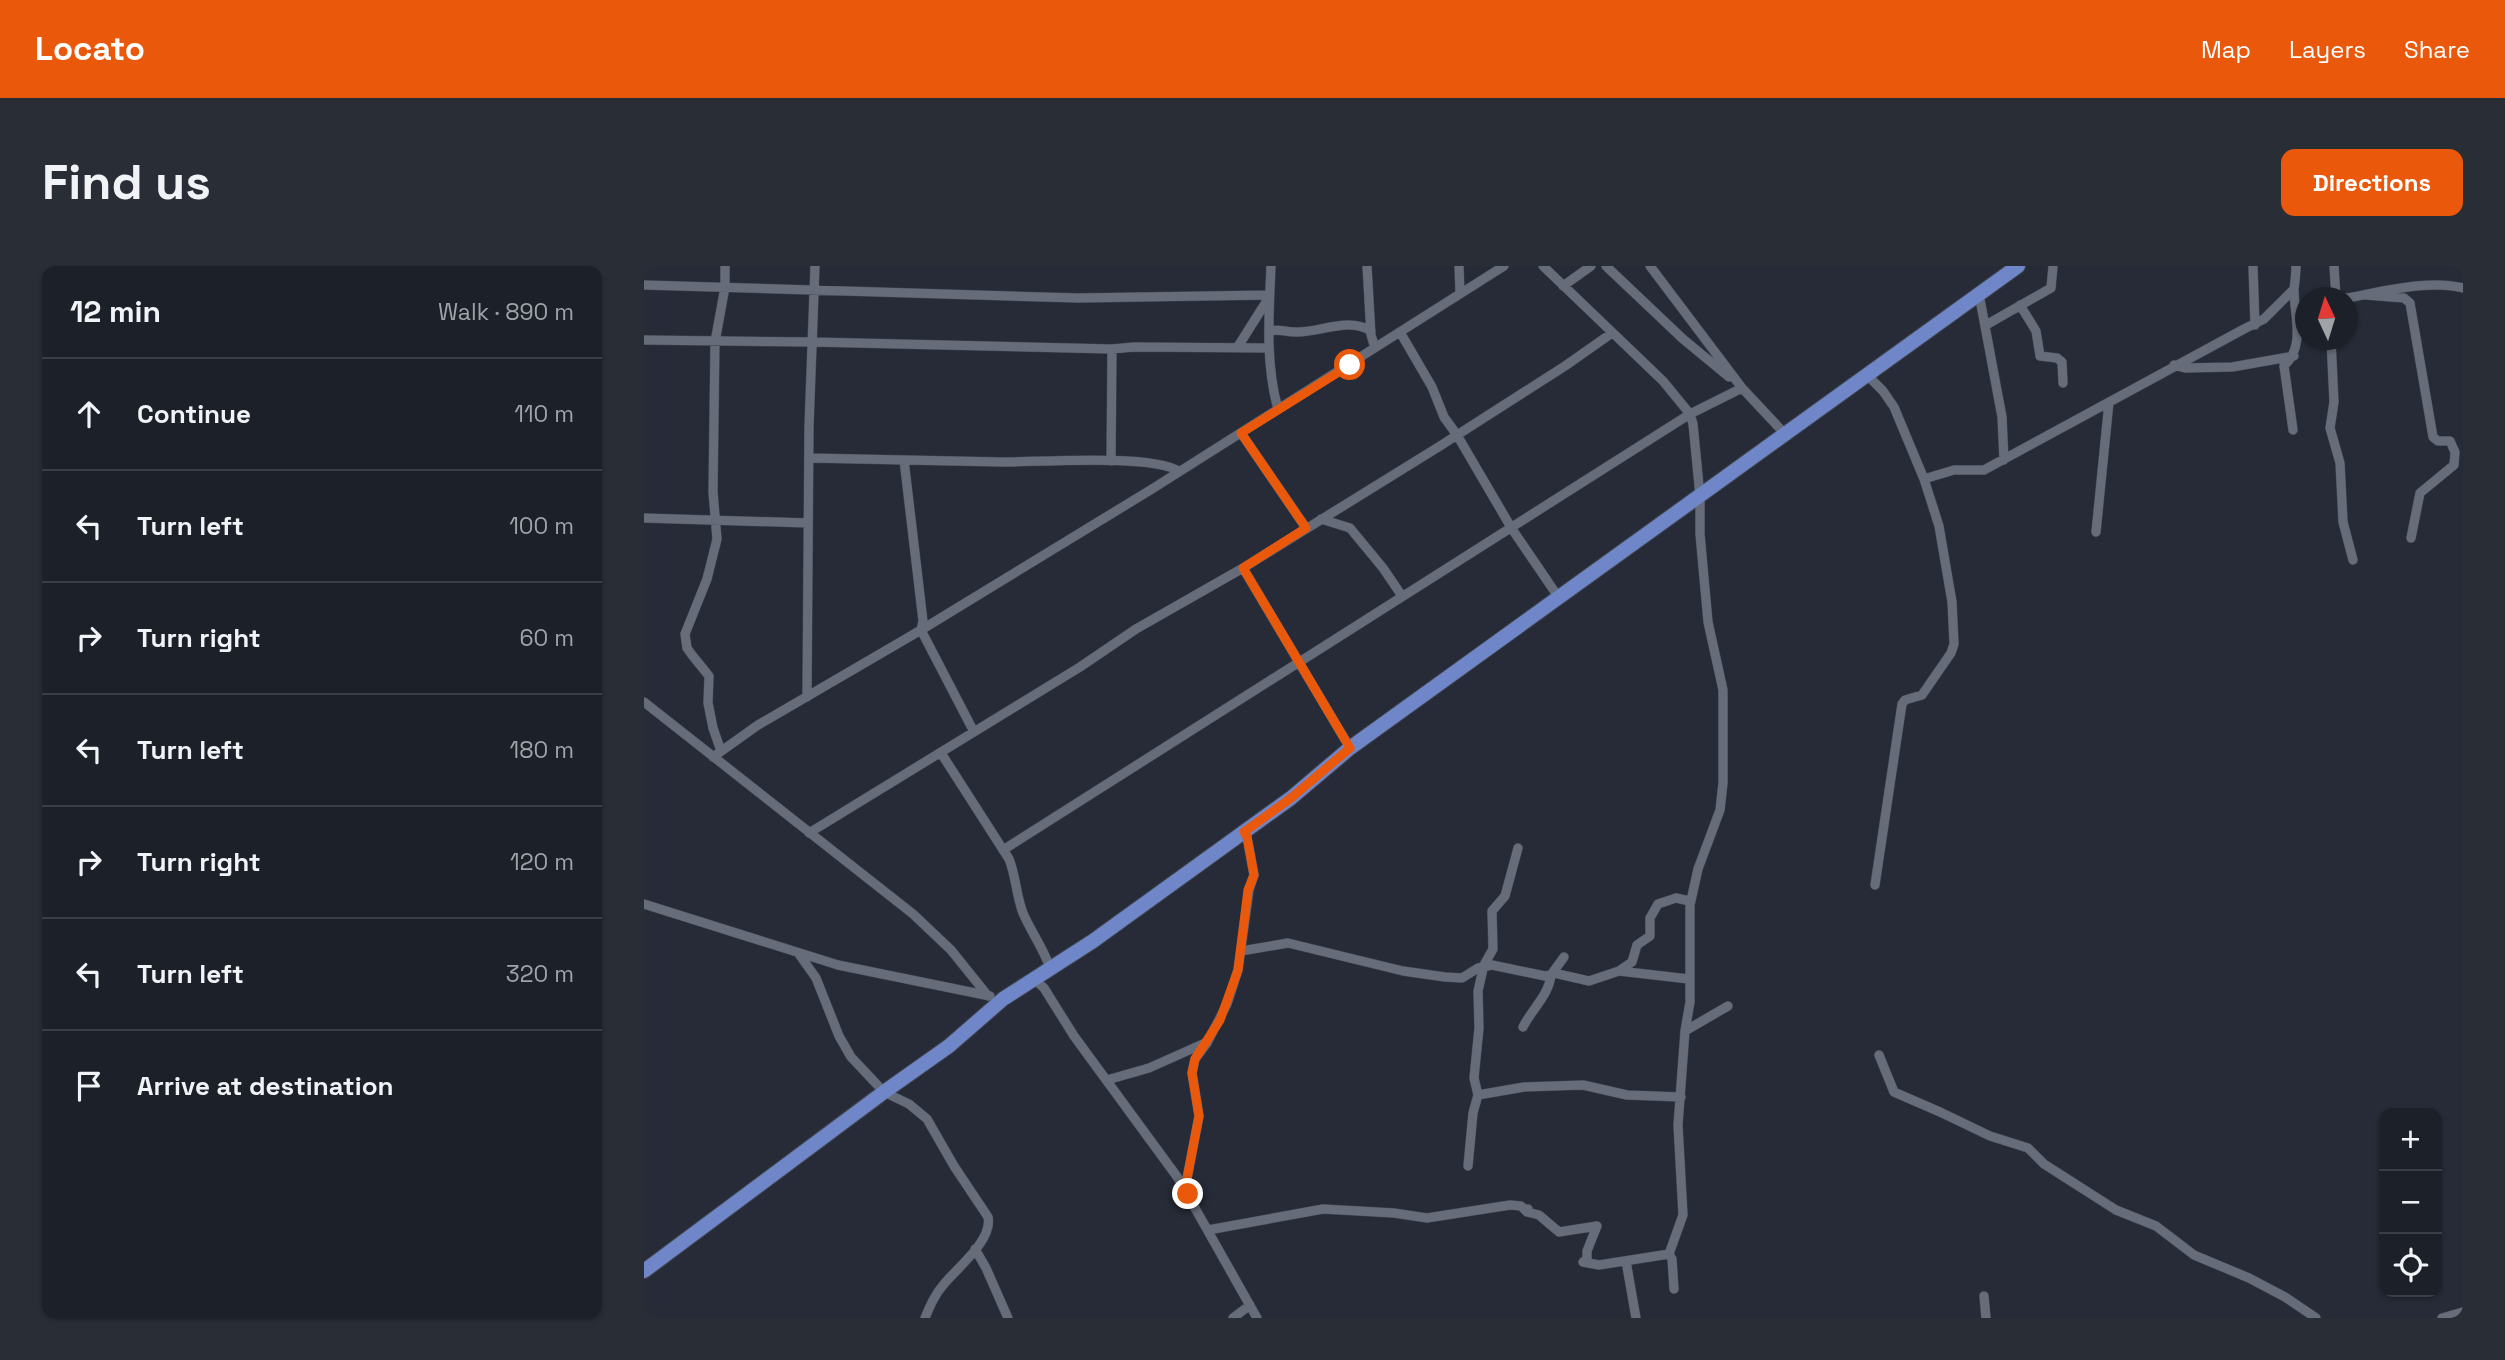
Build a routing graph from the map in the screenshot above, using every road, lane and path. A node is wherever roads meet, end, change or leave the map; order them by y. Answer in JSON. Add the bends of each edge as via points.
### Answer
{"nodes":[{"id":1,"x":725,"y":266,"type":"edge"},
{"id":2,"x":815,"y":266,"type":"edge"},
{"id":3,"x":1271,"y":266,"type":"edge"},
{"id":4,"x":1367,"y":266,"type":"edge"},
{"id":5,"x":1459,"y":266,"type":"edge"},
{"id":6,"x":1504,"y":266,"type":"edge"},
{"id":7,"x":1543,"y":266,"type":"edge"},
{"id":8,"x":1591,"y":266,"type":"edge"},
{"id":9,"x":1606,"y":266,"type":"edge"},
{"id":10,"x":1650,"y":266,"type":"edge"},
{"id":11,"x":2018,"y":266,"type":"edge"},
{"id":12,"x":2053,"y":266,"type":"edge"},
{"id":13,"x":2253,"y":266,"type":"edge"},
{"id":14,"x":2296,"y":266,"type":"edge"},
{"id":15,"x":2334,"y":266,"type":"edge"},
{"id":16,"x":644,"y":285,"type":"edge"},
{"id":17,"x":1563,"y":286,"type":"junction"},
{"id":18,"x":725,"y":287,"type":"junction"},
{"id":19,"x":2335,"y":287,"type":"edge"},
{"id":20,"x":2463,"y":288,"type":"edge"},
{"id":21,"x":2294,"y":289,"type":"junction"},
{"id":22,"x":816,"y":290,"type":"junction"},
{"id":23,"x":1460,"y":293,"type":"junction"},
{"id":24,"x":1979,"y":294,"type":"junction"},
{"id":25,"x":2295,"y":294,"type":"edge"},
{"id":26,"x":2366,"y":295,"type":"junction"},
{"id":27,"x":1269,"y":296,"type":"junction"},
{"id":28,"x":2358,"y":296,"type":"edge"},
{"id":29,"x":2020,"y":305,"type":"junction"},
{"id":30,"x":1986,"y":325,"type":"junction"},
{"id":31,"x":2255,"y":325,"type":"junction"},
{"id":32,"x":1269,"y":331,"type":"junction"},
{"id":33,"x":1371,"y":331,"type":"junction"},
{"id":34,"x":1400,"y":332,"type":"junction"},
{"id":35,"x":1612,"y":333,"type":"junction"},
{"id":36,"x":644,"y":340,"type":"edge"},
{"id":37,"x":715,"y":342,"type":"junction"},
{"id":38,"x":813,"y":342,"type":"junction"},
{"id":39,"x":1237,"y":348,"type":"junction"},
{"id":40,"x":1269,"y":348,"type":"junction"},
{"id":41,"x":1375,"y":348,"type":"junction"},
{"id":42,"x":1112,"y":349,"type":"junction"},
{"id":43,"x":2296,"y":350,"type":"edge"},
{"id":44,"x":2331,"y":350,"type":"edge"},
{"id":45,"x":2294,"y":356,"type":"junction"},
{"id":46,"x":2175,"y":365,"type":"junction"},
{"id":47,"x":1868,"y":376,"type":"junction"},
{"id":48,"x":2063,"y":383,"type":"dead end"},
{"id":49,"x":1742,"y":389,"type":"junction"},
{"id":50,"x":2109,"y":402,"type":"junction"},
{"id":51,"x":1278,"y":409,"type":"junction"},
{"id":52,"x":1690,"y":414,"type":"junction"},
{"id":53,"x":2293,"y":430,"type":"dead end"},
{"id":54,"x":1241,"y":433,"type":"junction"},
{"id":55,"x":1785,"y":434,"type":"junction"},
{"id":56,"x":1457,"y":435,"type":"junction"},
{"id":57,"x":809,"y":458,"type":"junction"},
{"id":58,"x":904,"y":460,"type":"junction"},
{"id":59,"x":2004,"y":460,"type":"junction"},
{"id":60,"x":1111,"y":461,"type":"junction"},
{"id":61,"x":1178,"y":471,"type":"junction"},
{"id":62,"x":1924,"y":479,"type":"junction"},
{"id":63,"x":1700,"y":496,"type":"junction"},
{"id":64,"x":644,"y":517,"type":"edge"},
{"id":65,"x":1321,"y":519,"type":"junction"},
{"id":66,"x":714,"y":520,"type":"junction"},
{"id":67,"x":808,"y":523,"type":"junction"},
{"id":68,"x":1306,"y":528,"type":"junction"},
{"id":69,"x":1513,"y":529,"type":"junction"},
{"id":70,"x":2096,"y":532,"type":"dead end"},
{"id":71,"x":2411,"y":538,"type":"dead end"},
{"id":72,"x":2353,"y":560,"type":"dead end"},
{"id":73,"x":1243,"y":568,"type":"junction"},
{"id":74,"x":1402,"y":596,"type":"junction"},
{"id":75,"x":1559,"y":598,"type":"junction"},
{"id":76,"x":921,"y":630,"type":"junction"},
{"id":77,"x":1299,"y":662,"type":"junction"},
{"id":78,"x":807,"y":696,"type":"junction"},
{"id":79,"x":644,"y":702,"type":"edge"},
{"id":80,"x":974,"y":732,"type":"junction"},
{"id":81,"x":1350,"y":748,"type":"junction"},
{"id":82,"x":941,"y":753,"type":"junction"},
{"id":83,"x":717,"y":754,"type":"junction"},
{"id":84,"x":1244,"y":832,"type":"junction"},
{"id":85,"x":809,"y":833,"type":"junction"},
{"id":86,"x":1518,"y":848,"type":"dead end"},
{"id":87,"x":1003,"y":850,"type":"junction"},
{"id":88,"x":1875,"y":885,"type":"dead end"},
{"id":89,"x":1690,"y":901,"type":"junction"},
{"id":90,"x":644,"y":904,"type":"edge"},
{"id":91,"x":1241,"y":951,"type":"junction"},
{"id":92,"x":799,"y":954,"type":"junction"},
{"id":93,"x":1564,"y":957,"type":"dead end"},
{"id":94,"x":1485,"y":965,"type":"junction"},
{"id":95,"x":1050,"y":968,"type":"junction"},
{"id":96,"x":1619,"y":971,"type":"junction"},
{"id":97,"x":1552,"y":974,"type":"junction"},
{"id":98,"x":1034,"y":979,"type":"junction"},
{"id":99,"x":1689,"y":979,"type":"junction"},
{"id":100,"x":988,"y":996,"type":"junction"},
{"id":101,"x":1003,"y":999,"type":"junction"},
{"id":102,"x":1728,"y":1006,"type":"dead end"},
{"id":103,"x":1523,"y":1027,"type":"dead end"},
{"id":104,"x":1685,"y":1031,"type":"junction"},
{"id":105,"x":1207,"y":1043,"type":"junction"},
{"id":106,"x":1879,"y":1055,"type":"dead end"},
{"id":107,"x":1107,"y":1080,"type":"junction"},
{"id":108,"x":884,"y":1092,"type":"junction"},
{"id":109,"x":1478,"y":1095,"type":"junction"},
{"id":110,"x":1681,"y":1097,"type":"junction"},
{"id":111,"x":1468,"y":1166,"type":"dead end"},
{"id":112,"x":1185,"y":1189,"type":"junction"},
{"id":113,"x":1208,"y":1230,"type":"junction"},
{"id":114,"x":975,"y":1249,"type":"junction"},
{"id":115,"x":1669,"y":1254,"type":"junction"},
{"id":116,"x":1626,"y":1261,"type":"junction"},
{"id":117,"x":644,"y":1271,"type":"edge"},
{"id":118,"x":1674,"y":1289,"type":"dead end"},
{"id":119,"x":1984,"y":1296,"type":"dead end"},
{"id":120,"x":1251,"y":1305,"type":"junction"},
{"id":121,"x":2463,"y":1312,"type":"edge"},
{"id":122,"x":925,"y":1318,"type":"edge"},
{"id":123,"x":1007,"y":1318,"type":"edge"},
{"id":124,"x":1233,"y":1318,"type":"edge"},
{"id":125,"x":1258,"y":1318,"type":"edge"},
{"id":126,"x":1636,"y":1318,"type":"edge"},
{"id":127,"x":1986,"y":1318,"type":"edge"},
{"id":128,"x":2316,"y":1318,"type":"edge"},
{"id":129,"x":2442,"y":1318,"type":"edge"}],
"edges":[{"from":1,"to":18,"type":"street"},
{"from":2,"to":22,"type":"street"},
{"from":3,"to":27,"type":"street"},
{"from":4,"to":33,"type":"street"},
{"from":5,"to":23,"type":"street"},
{"from":6,"to":23,"type":"street"},
{"from":7,"to":17,"type":"street"},
{"from":8,"to":17,"type":"street"},
{"from":9,"to":49,"type":"street"},
{"from":10,"to":49,"type":"street"},
{"from":11,"to":24,"type":"main road"},
{"from":12,"to":29,"type":"street","via":[[2052,288]]},
{"from":13,"to":31,"type":"street"},
{"from":14,"to":21,"type":"street"},
{"from":15,"to":19,"type":"street"},
{"from":16,"to":18,"type":"street"},
{"from":17,"to":35,"type":"street"},
{"from":18,"to":22,"type":"street"},
{"from":18,"to":37,"type":"street"},
{"from":20,"to":26,"type":"street","via":[[2431,286]]},
{"from":21,"to":25,"type":"street"},
{"from":21,"to":31,"type":"street"},
{"from":22,"to":27,"type":"street","via":[[1078,298]]},
{"from":22,"to":38,"type":"street"},
{"from":23,"to":34,"type":"street"},
{"from":24,"to":30,"type":"street"},
{"from":24,"to":47,"type":"main road"},
{"from":26,"to":28,"type":"street"},
{"from":26,"to":71,"type":"street","via":[[2410,303],[2433,438],[2450,442],[2455,452],[2455,465],[2418,496]]},
{"from":27,"to":32,"type":"street"},
{"from":27,"to":39,"type":"street"},
{"from":29,"to":30,"type":"street"},
{"from":29,"to":48,"type":"street","via":[[2036,331],[2039,355],[2062,362]]},
{"from":30,"to":59,"type":"street","via":[[2002,417]]},
{"from":31,"to":46,"type":"street"},
{"from":32,"to":33,"type":"street","via":[[1360,326]]},
{"from":32,"to":40,"type":"street"},
{"from":33,"to":41,"type":"street"},
{"from":34,"to":41,"type":"street"},
{"from":34,"to":56,"type":"street"},
{"from":35,"to":52,"type":"street"},
{"from":35,"to":56,"type":"street"},
{"from":36,"to":37,"type":"street"},
{"from":37,"to":38,"type":"street"},
{"from":37,"to":66,"type":"street"},
{"from":38,"to":42,"type":"street"},
{"from":38,"to":57,"type":"street"},
{"from":39,"to":40,"type":"street"},
{"from":39,"to":42,"type":"street"},
{"from":40,"to":51,"type":"street"},
{"from":41,"to":51,"type":"street"},
{"from":42,"to":60,"type":"street"},
{"from":43,"to":45,"type":"street"},
{"from":44,"to":72,"type":"street","via":[[2334,402],[2330,428],[2340,463],[2343,522]]},
{"from":45,"to":46,"type":"street","via":[[2232,368]]},
{"from":45,"to":53,"type":"street","via":[[2284,366]]},
{"from":46,"to":50,"type":"street"},
{"from":47,"to":55,"type":"main road"},
{"from":47,"to":62,"type":"street","via":[[1894,407]]},
{"from":49,"to":52,"type":"street"},
{"from":49,"to":55,"type":"street"},
{"from":50,"to":59,"type":"street"},
{"from":50,"to":70,"type":"street"},
{"from":51,"to":54,"type":"street"},
{"from":52,"to":63,"type":"street"},
{"from":52,"to":69,"type":"street"},
{"from":54,"to":61,"type":"street"},
{"from":54,"to":68,"type":"street"},
{"from":55,"to":63,"type":"main road"},
{"from":56,"to":65,"type":"street"},
{"from":56,"to":69,"type":"street"},
{"from":57,"to":58,"type":"street"},
{"from":57,"to":67,"type":"street"},
{"from":58,"to":60,"type":"street"},
{"from":58,"to":76,"type":"street"},
{"from":59,"to":62,"type":"street","via":[[1982,471],[1957,469]]},
{"from":60,"to":61,"type":"street","via":[[1153,463]]},
{"from":61,"to":76,"type":"street"},
{"from":62,"to":88,"type":"street","via":[[1941,534],[1954,644],[1922,695],[1902,704]]},
{"from":63,"to":75,"type":"main road"},
{"from":63,"to":89,"type":"street","via":[[1709,622],[1723,690],[1723,792]]},
{"from":64,"to":66,"type":"street"},
{"from":65,"to":68,"type":"street"},
{"from":65,"to":74,"type":"street","via":[[1350,528]]},
{"from":66,"to":67,"type":"street"},
{"from":66,"to":83,"type":"street","via":[[717,539],[707,579],[685,634],[687,648],[709,676],[708,703]]},
{"from":67,"to":78,"type":"street"},
{"from":68,"to":73,"type":"street"},
{"from":69,"to":74,"type":"street"},
{"from":69,"to":75,"type":"street"},
{"from":73,"to":77,"type":"street"},
{"from":73,"to":80,"type":"street","via":[[1136,629]]},
{"from":74,"to":77,"type":"street"},
{"from":75,"to":81,"type":"main road"},
{"from":76,"to":78,"type":"street"},
{"from":76,"to":80,"type":"street"},
{"from":77,"to":81,"type":"street"},
{"from":77,"to":87,"type":"street"},
{"from":78,"to":83,"type":"street"},
{"from":79,"to":83,"type":"street"},
{"from":80,"to":82,"type":"street"},
{"from":81,"to":84,"type":"main road"},
{"from":82,"to":85,"type":"street"},
{"from":82,"to":87,"type":"street"},
{"from":83,"to":85,"type":"street"},
{"from":84,"to":91,"type":"street","via":[[1254,875]]},
{"from":84,"to":95,"type":"main road"},
{"from":85,"to":100,"type":"street","via":[[920,920]]},
{"from":86,"to":94,"type":"street","via":[[1505,896],[1492,911],[1493,949]]},
{"from":87,"to":95,"type":"street","via":[[1013,869],[1023,913]]},
{"from":89,"to":96,"type":"street","via":[[1676,898],[1658,904],[1650,918],[1650,936],[1637,946],[1632,962]]},
{"from":89,"to":99,"type":"street"},
{"from":90,"to":92,"type":"street"},
{"from":91,"to":94,"type":"street","via":[[1300,945],[1403,971],[1459,979]]},
{"from":91,"to":105,"type":"street","via":[[1227,1004]]},
{"from":92,"to":100,"type":"street"},
{"from":92,"to":108,"type":"street","via":[[816,978],[851,1057]]},
{"from":93,"to":97,"type":"street"},
{"from":94,"to":97,"type":"street"},
{"from":94,"to":109,"type":"street","via":[[1478,991],[1474,1079]]},
{"from":95,"to":98,"type":"main road"},
{"from":96,"to":97,"type":"street","via":[[1589,981]]},
{"from":96,"to":99,"type":"street"},
{"from":97,"to":103,"type":"street","via":[[1547,992]]},
{"from":98,"to":101,"type":"main road"},
{"from":98,"to":107,"type":"street"},
{"from":99,"to":104,"type":"street"},
{"from":100,"to":101,"type":"street"},
{"from":101,"to":108,"type":"main road","via":[[949,1046]]},
{"from":102,"to":104,"type":"street"},
{"from":104,"to":110,"type":"street"},
{"from":105,"to":107,"type":"street"},
{"from":105,"to":112,"type":"street","via":[[1195,1059],[1192,1073],[1199,1116]]},
{"from":106,"to":128,"type":"street","via":[[1894,1092],[1990,1136],[2028,1148],[2044,1164],[2116,1210],[2156,1226],[2194,1255],[2249,1278]]},
{"from":107,"to":112,"type":"street"},
{"from":108,"to":114,"type":"street","via":[[927,1119],[985,1210],[989,1223]]},
{"from":108,"to":117,"type":"main road"},
{"from":109,"to":110,"type":"street","via":[[1524,1087],[1583,1085],[1627,1095]]},
{"from":109,"to":111,"type":"street"},
{"from":110,"to":115,"type":"street","via":[[1678,1138],[1683,1215]]},
{"from":112,"to":113,"type":"street"},
{"from":113,"to":116,"type":"street","via":[[1323,1209],[1427,1218],[1521,1206],[1559,1232],[1597,1226],[1583,1262]]},
{"from":113,"to":120,"type":"street"},
{"from":114,"to":122,"type":"street","via":[[942,1286]]},
{"from":114,"to":123,"type":"street"},
{"from":115,"to":116,"type":"street"},
{"from":115,"to":118,"type":"street"},
{"from":116,"to":126,"type":"street"},
{"from":119,"to":127,"type":"street"},
{"from":120,"to":124,"type":"street"},
{"from":120,"to":125,"type":"street"},
{"from":121,"to":129,"type":"street"}]}
